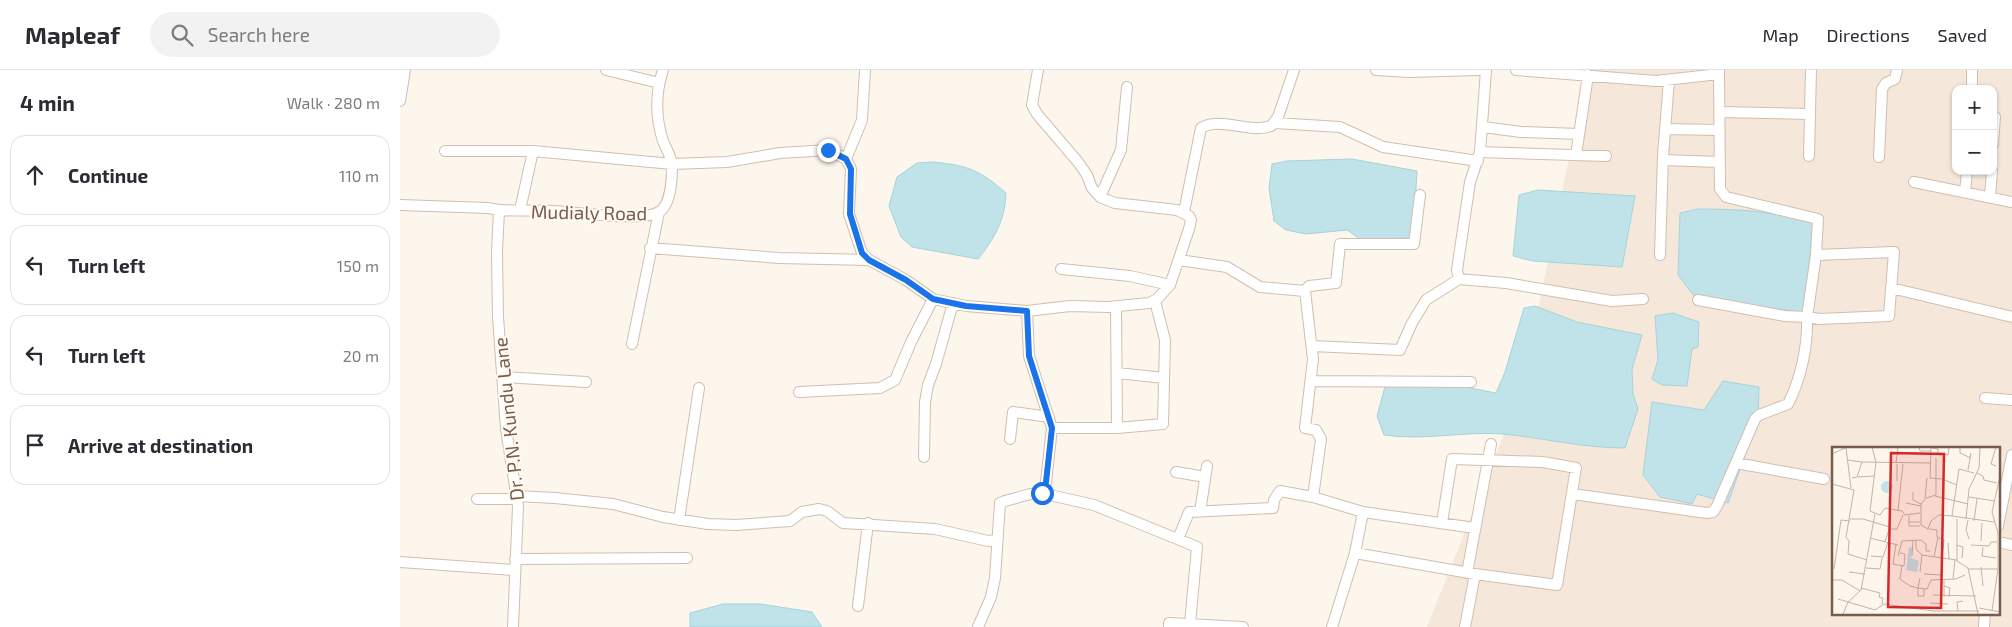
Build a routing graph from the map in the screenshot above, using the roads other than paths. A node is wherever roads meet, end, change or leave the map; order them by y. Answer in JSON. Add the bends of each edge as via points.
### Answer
{"nodes":[{"id":1,"x":404,"y":70,"type":"edge"},
{"id":2,"x":606,"y":70,"type":"edge"},
{"id":3,"x":663,"y":70,"type":"edge"},
{"id":4,"x":865,"y":70,"type":"edge"},
{"id":5,"x":1038,"y":70,"type":"edge"},
{"id":6,"x":1294,"y":70,"type":"edge"},
{"id":7,"x":1376,"y":70,"type":"edge"},
{"id":8,"x":1479,"y":70,"type":"edge"},
{"id":9,"x":1486,"y":70,"type":"edge"},
{"id":10,"x":1516,"y":70,"type":"edge"},
{"id":11,"x":1811,"y":70,"type":"edge"},
{"id":12,"x":1897,"y":70,"type":"edge"},
{"id":13,"x":1972,"y":70,"type":"edge"},
{"id":14,"x":1719,"y":72,"type":"edge"},
{"id":15,"x":1588,"y":75,"type":"junction"},
{"id":16,"x":1669,"y":80,"type":"junction"},
{"id":17,"x":658,"y":83,"type":"junction"},
{"id":18,"x":1972,"y":85,"type":"edge"},
{"id":19,"x":1127,"y":87,"type":"dead end"},
{"id":20,"x":400,"y":101,"type":"edge"},
{"id":21,"x":1719,"y":112,"type":"junction"},
{"id":22,"x":1809,"y":114,"type":"junction"},
{"id":23,"x":1275,"y":123,"type":"junction"},
{"id":24,"x":1483,"y":127,"type":"junction"},
{"id":25,"x":1665,"y":129,"type":"junction"},
{"id":26,"x":1720,"y":130,"type":"junction"},
{"id":27,"x":1579,"y":134,"type":"junction"},
{"id":28,"x":445,"y":151,"type":"dead end"},
{"id":29,"x":533,"y":151,"type":"junction"},
{"id":30,"x":1576,"y":155,"type":"junction"},
{"id":31,"x":1606,"y":156,"type":"dead end"},
{"id":32,"x":1808,"y":156,"type":"dead end"},
{"id":33,"x":1479,"y":157,"type":"junction"},
{"id":34,"x":1878,"y":157,"type":"dead end"},
{"id":35,"x":846,"y":159,"type":"junction"},
{"id":36,"x":1663,"y":160,"type":"junction"},
{"id":37,"x":1720,"y":162,"type":"junction"},
{"id":38,"x":672,"y":164,"type":"junction"},
{"id":39,"x":1967,"y":175,"type":"edge"},
{"id":40,"x":1992,"y":175,"type":"edge"},
{"id":41,"x":1914,"y":182,"type":"dead end"},
{"id":42,"x":1966,"y":192,"type":"junction"},
{"id":43,"x":1420,"y":195,"type":"dead end"},
{"id":44,"x":1100,"y":197,"type":"junction"},
{"id":45,"x":1990,"y":197,"type":"junction"},
{"id":46,"x":2012,"y":202,"type":"edge"},
{"id":47,"x":400,"y":205,"type":"edge"},
{"id":48,"x":499,"y":210,"type":"junction"},
{"id":49,"x":520,"y":210,"type":"junction"},
{"id":50,"x":659,"y":212,"type":"junction"},
{"id":51,"x":1184,"y":212,"type":"junction"},
{"id":52,"x":650,"y":248,"type":"junction"},
{"id":53,"x":1660,"y":255,"type":"dead end"},
{"id":54,"x":1816,"y":255,"type":"junction"},
{"id":55,"x":869,"y":260,"type":"junction"},
{"id":56,"x":1179,"y":260,"type":"junction"},
{"id":57,"x":1061,"y":269,"type":"dead end"},
{"id":58,"x":1459,"y":279,"type":"junction"},
{"id":59,"x":1170,"y":285,"type":"junction"},
{"id":60,"x":1891,"y":288,"type":"junction"},
{"id":61,"x":1305,"y":291,"type":"junction"},
{"id":62,"x":933,"y":299,"type":"junction"},
{"id":63,"x":1643,"y":299,"type":"dead end"},
{"id":64,"x":1698,"y":300,"type":"dead end"},
{"id":65,"x":1155,"y":301,"type":"junction"},
{"id":66,"x":953,"y":303,"type":"junction"},
{"id":67,"x":1116,"y":306,"type":"junction"},
{"id":68,"x":1027,"y":311,"type":"junction"},
{"id":69,"x":1807,"y":317,"type":"junction"},
{"id":70,"x":2012,"y":317,"type":"edge"},
{"id":71,"x":632,"y":344,"type":"dead end"},
{"id":72,"x":1312,"y":346,"type":"junction"},
{"id":73,"x":1116,"y":373,"type":"junction"},
{"id":74,"x":503,"y":377,"type":"junction"},
{"id":75,"x":1164,"y":378,"type":"junction"},
{"id":76,"x":1311,"y":381,"type":"junction"},
{"id":77,"x":586,"y":382,"type":"dead end"},
{"id":78,"x":1471,"y":382,"type":"dead end"},
{"id":79,"x":699,"y":388,"type":"dead end"},
{"id":80,"x":799,"y":392,"type":"dead end"},
{"id":81,"x":1984,"y":398,"type":"dead end"},
{"id":82,"x":2012,"y":400,"type":"edge"},
{"id":83,"x":1049,"y":417,"type":"junction"},
{"id":84,"x":1052,"y":428,"type":"junction"},
{"id":85,"x":1117,"y":428,"type":"junction"},
{"id":86,"x":1010,"y":439,"type":"dead end"},
{"id":87,"x":1491,"y":444,"type":"dead end"},
{"id":88,"x":2012,"y":455,"type":"edge"},
{"id":89,"x":924,"y":456,"type":"dead end"},
{"id":90,"x":1488,"y":460,"type":"junction"},
{"id":91,"x":1736,"y":463,"type":"junction"},
{"id":92,"x":1207,"y":466,"type":"dead end"},
{"id":93,"x":1176,"y":472,"type":"dead end"},
{"id":94,"x":1205,"y":477,"type":"junction"},
{"id":95,"x":1824,"y":479,"type":"dead end"},
{"id":96,"x":2010,"y":479,"type":"edge"},
{"id":97,"x":1042,"y":493,"type":"junction"},
{"id":98,"x":1573,"y":494,"type":"junction"},
{"id":99,"x":1313,"y":497,"type":"junction"},
{"id":100,"x":516,"y":498,"type":"junction"},
{"id":101,"x":477,"y":499,"type":"dead end"},
{"id":102,"x":1200,"y":512,"type":"junction"},
{"id":103,"x":1363,"y":512,"type":"junction"},
{"id":104,"x":2000,"y":518,"type":"edge"},
{"id":105,"x":679,"y":520,"type":"junction"},
{"id":106,"x":868,"y":523,"type":"junction"},
{"id":107,"x":1442,"y":524,"type":"junction"},
{"id":108,"x":1475,"y":528,"type":"junction"},
{"id":109,"x":1178,"y":539,"type":"junction"},
{"id":110,"x":996,"y":540,"type":"junction"},
{"id":111,"x":1355,"y":553,"type":"junction"},
{"id":112,"x":687,"y":558,"type":"dead end"},
{"id":113,"x":515,"y":559,"type":"junction"},
{"id":114,"x":400,"y":562,"type":"edge"},
{"id":115,"x":514,"y":570,"type":"junction"},
{"id":116,"x":1471,"y":574,"type":"junction"},
{"id":117,"x":858,"y":606,"type":"dead end"},
{"id":118,"x":1985,"y":614,"type":"edge"},
{"id":119,"x":1190,"y":624,"type":"junction"},
{"id":120,"x":513,"y":627,"type":"edge"},
{"id":121,"x":978,"y":627,"type":"edge"},
{"id":122,"x":1169,"y":627,"type":"edge"},
{"id":123,"x":1243,"y":627,"type":"edge"},
{"id":124,"x":1332,"y":627,"type":"edge"},
{"id":125,"x":1465,"y":627,"type":"edge"},
{"id":126,"x":1984,"y":627,"type":"edge"}],
"edges":[{"from":1,"to":20,"type":"street"},
{"from":2,"to":17,"type":"street"},
{"from":3,"to":17,"type":"street","name":"Mudialy Road"},
{"from":4,"to":35,"type":"street","via":[[862,120]]},
{"from":5,"to":44,"type":"street","via":[[1032,105],[1078,162]]},
{"from":6,"to":23,"type":"street"},
{"from":7,"to":8,"type":"street"},
{"from":9,"to":24,"type":"street"},
{"from":10,"to":15,"type":"street"},
{"from":11,"to":22,"type":"street"},
{"from":12,"to":34,"type":"street","via":[[1895,79],[1882,89]]},
{"from":13,"to":18,"type":"street"},
{"from":14,"to":16,"type":"street"},
{"from":14,"to":21,"type":"street"},
{"from":15,"to":16,"type":"street"},
{"from":15,"to":27,"type":"street"},
{"from":16,"to":25,"type":"street"},
{"from":17,"to":38,"type":"street","name":"Mudialy Road","via":[[657,117]]},
{"from":19,"to":44,"type":"street","via":[[1121,150]]},
{"from":21,"to":22,"type":"street"},
{"from":21,"to":26,"type":"street"},
{"from":22,"to":32,"type":"street"},
{"from":23,"to":33,"type":"street","via":[[1340,127],[1383,147]]},
{"from":23,"to":51,"type":"street","via":[[1267,127],[1211,125],[1200,128]]},
{"from":24,"to":27,"type":"street"},
{"from":24,"to":33,"type":"street"},
{"from":25,"to":26,"type":"street"},
{"from":25,"to":36,"type":"street"},
{"from":26,"to":37,"type":"street"},
{"from":27,"to":30,"type":"street"},
{"from":28,"to":29,"type":"street"},
{"from":29,"to":38,"type":"street"},
{"from":29,"to":49,"type":"street"},
{"from":30,"to":31,"type":"street"},
{"from":30,"to":33,"type":"street"},
{"from":33,"to":58,"type":"street","via":[[1469,188],[1458,264]]},
{"from":35,"to":38,"type":"street","via":[[828,150],[727,162]]},
{"from":35,"to":55,"type":"street","via":[[851,169],[850,214],[862,253]]},
{"from":36,"to":37,"type":"street"},
{"from":36,"to":53,"type":"street"},
{"from":37,"to":54,"type":"street","via":[[1720,189],[1726,197],[1818,219]]},
{"from":38,"to":50,"type":"street","name":"Mudialy Road","via":[[669,192]]},
{"from":39,"to":42,"type":"street"},
{"from":40,"to":45,"type":"street"},
{"from":41,"to":42,"type":"street"},
{"from":42,"to":45,"type":"street"},
{"from":43,"to":61,"type":"street","via":[[1414,244],[1340,244],[1336,283],[1309,286]]},
{"from":44,"to":51,"type":"street","via":[[1115,203]]},
{"from":45,"to":46,"type":"street"},
{"from":47,"to":48,"type":"street","name":"Mudialy Road"},
{"from":48,"to":49,"type":"street","name":"Mudialy Road"},
{"from":48,"to":74,"type":"street","name":"Dr. P.N. Kundu Lane","via":[[497,282]]},
{"from":49,"to":50,"type":"street","name":"Mudialy Road","via":[[621,216]]},
{"from":50,"to":52,"type":"street"},
{"from":51,"to":56,"type":"street","via":[[1191,220]]},
{"from":52,"to":55,"type":"street","via":[[779,258]]},
{"from":52,"to":71,"type":"street"},
{"from":54,"to":60,"type":"street","via":[[1894,252]]},
{"from":54,"to":69,"type":"street"},
{"from":55,"to":62,"type":"street"},
{"from":56,"to":59,"type":"street"},
{"from":56,"to":61,"type":"street","via":[[1227,267],[1260,287]]},
{"from":57,"to":59,"type":"street","via":[[1130,276]]},
{"from":58,"to":63,"type":"street","via":[[1506,283],[1612,301]]},
{"from":58,"to":72,"type":"street","via":[[1426,300],[1400,350]]},
{"from":59,"to":65,"type":"street"},
{"from":60,"to":69,"type":"street","via":[[1889,316]]},
{"from":60,"to":70,"type":"street"},
{"from":61,"to":72,"type":"street"},
{"from":62,"to":66,"type":"street"},
{"from":62,"to":80,"type":"street","via":[[891,384],[880,388]]},
{"from":64,"to":69,"type":"street"},
{"from":65,"to":67,"type":"street"},
{"from":65,"to":75,"type":"street","via":[[1165,340]]},
{"from":66,"to":68,"type":"street"},
{"from":66,"to":89,"type":"street","via":[[928,385]]},
{"from":67,"to":68,"type":"street","via":[[1070,306]]},
{"from":67,"to":73,"type":"street"},
{"from":68,"to":83,"type":"street","via":[[1029,356]]},
{"from":69,"to":91,"type":"street","via":[[1808,336],[1794,392],[1788,404],[1755,419]]},
{"from":72,"to":76,"type":"street"},
{"from":73,"to":75,"type":"street"},
{"from":73,"to":85,"type":"street"},
{"from":74,"to":77,"type":"street"},
{"from":74,"to":100,"type":"street","name":"Dr. P.N. Kundu Lane","via":[[506,429]]},
{"from":75,"to":85,"type":"street","via":[[1163,424]]},
{"from":76,"to":78,"type":"street"},
{"from":76,"to":99,"type":"street","via":[[1305,428],[1316,430],[1320,439]]},
{"from":79,"to":105,"type":"street"},
{"from":81,"to":82,"type":"street"},
{"from":83,"to":84,"type":"street"},
{"from":83,"to":86,"type":"street","via":[[1013,412]]},
{"from":84,"to":85,"type":"street"},
{"from":84,"to":97,"type":"street"},
{"from":87,"to":90,"type":"street"},
{"from":88,"to":96,"type":"street"},
{"from":90,"to":98,"type":"street","via":[[1543,462],[1576,468]]},
{"from":90,"to":107,"type":"street","via":[[1452,459]]},
{"from":90,"to":108,"type":"street"},
{"from":91,"to":95,"type":"street"},
{"from":91,"to":98,"type":"street","via":[[1713,512]]},
{"from":92,"to":94,"type":"street"},
{"from":93,"to":94,"type":"street"},
{"from":94,"to":102,"type":"street"},
{"from":96,"to":104,"type":"street"},
{"from":97,"to":109,"type":"street","via":[[1094,505]]},
{"from":97,"to":110,"type":"street","via":[[1026,493],[1000,503]]},
{"from":98,"to":116,"type":"street","via":[[1557,585]]},
{"from":99,"to":102,"type":"street","via":[[1280,491],[1273,508]]},
{"from":99,"to":103,"type":"street"},
{"from":100,"to":101,"type":"street"},
{"from":100,"to":105,"type":"street","via":[[612,504]]},
{"from":100,"to":113,"type":"street","name":"Dr. P.N. Kundu Lane"},
{"from":102,"to":109,"type":"street","via":[[1189,512]]},
{"from":103,"to":107,"type":"street"},
{"from":103,"to":111,"type":"street"},
{"from":105,"to":106,"type":"street","via":[[736,525],[767,523],[790,521],[802,512],[819,509],[843,523]]},
{"from":106,"to":110,"type":"street","via":[[935,529]]},
{"from":106,"to":117,"type":"street"},
{"from":107,"to":108,"type":"street"},
{"from":108,"to":116,"type":"street"},
{"from":109,"to":119,"type":"street","via":[[1197,547]]},
{"from":110,"to":121,"type":"street","via":[[996,578]]},
{"from":111,"to":116,"type":"street"},
{"from":111,"to":124,"type":"street"},
{"from":112,"to":113,"type":"street"},
{"from":113,"to":115,"type":"street","name":"Dr. P.N. Kundu Lane"},
{"from":114,"to":115,"type":"street"},
{"from":115,"to":120,"type":"street","name":"Dr. P.N. Kundu Lane"},
{"from":116,"to":125,"type":"street"},
{"from":118,"to":126,"type":"street"},
{"from":119,"to":122,"type":"street","via":[[1169,623]]},
{"from":119,"to":123,"type":"street"}]}
